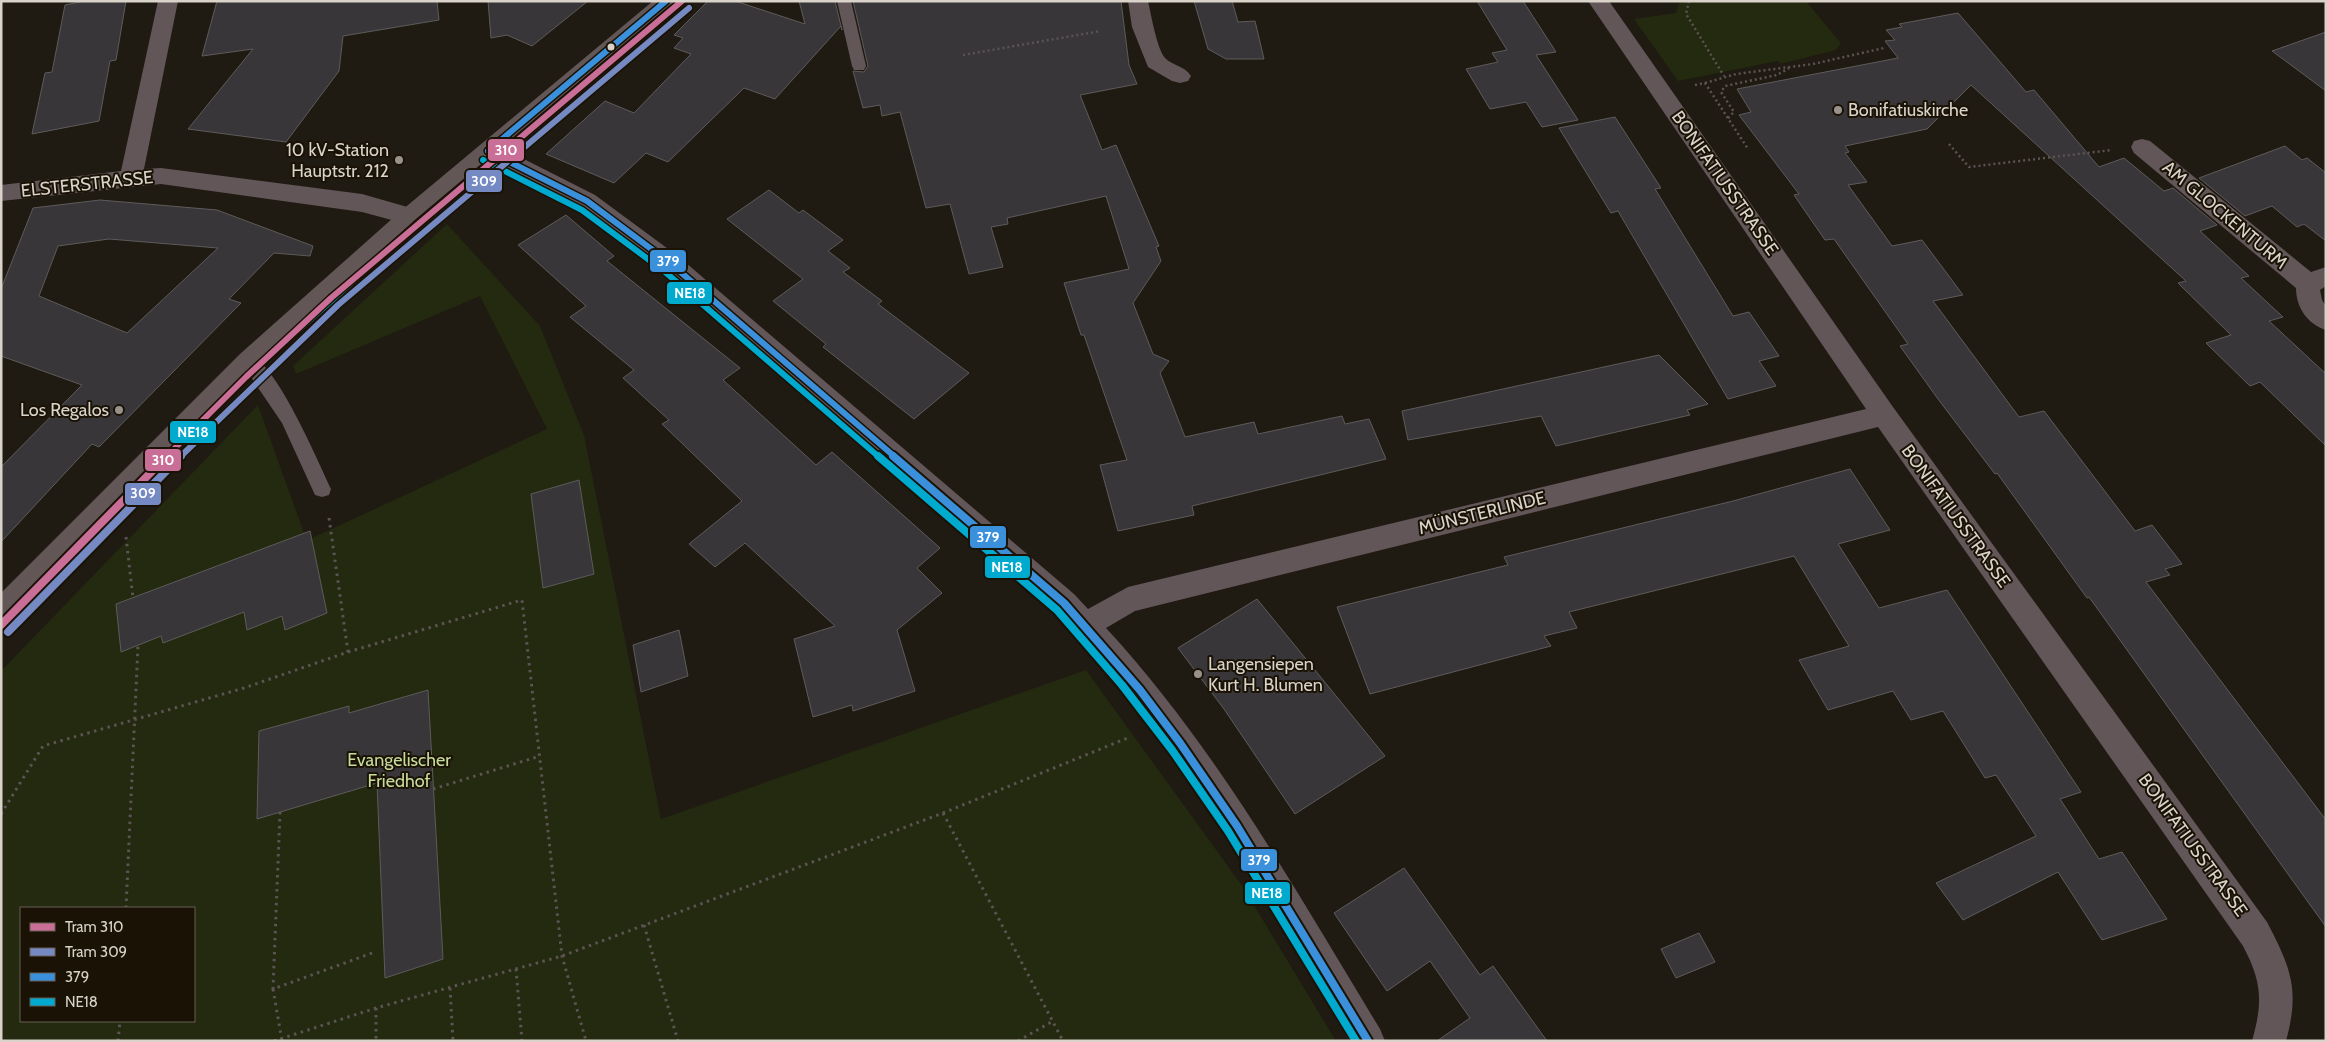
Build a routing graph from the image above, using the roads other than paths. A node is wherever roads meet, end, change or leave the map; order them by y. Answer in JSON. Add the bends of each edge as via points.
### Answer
{"nodes":[{"id":1,"x":168,"y":1,"type":"edge"},
{"id":2,"x":666,"y":1,"type":"edge"},
{"id":3,"x":844,"y":1,"type":"edge"},
{"id":4,"x":1138,"y":1,"type":"edge"},
{"id":5,"x":1598,"y":1,"type":"edge"},
{"id":6,"x":859,"y":66,"type":"dead end"},
{"id":7,"x":1180,"y":76,"type":"dead end"},
{"id":8,"x":2142,"y":147,"type":"road end"},
{"id":9,"x":488,"y":151,"type":"junction"},
{"id":10,"x":130,"y":178,"type":"junction"},
{"id":11,"x":1,"y":193,"type":"edge"},
{"id":12,"x":410,"y":216,"type":"junction"},
{"id":13,"x":2317,"y":280,"type":"edge"},
{"id":14,"x":2326,"y":320,"type":"edge"},
{"id":15,"x":249,"y":361,"type":"junction"},
{"id":16,"x":1884,"y":415,"type":"junction"},
{"id":17,"x":322,"y":489,"type":"road end"},
{"id":18,"x":1,"y":612,"type":"edge"},
{"id":19,"x":1086,"y":625,"type":"junction"},
{"id":20,"x":1368,"y":1041,"type":"edge"},
{"id":21,"x":2269,"y":1041,"type":"edge"}],
"edges":[{"from":1,"to":10,"type":"street"},
{"from":2,"to":9,"type":"main road"},
{"from":3,"to":6,"type":"lane"},
{"from":4,"to":7,"type":"street","via":[[1143,27],[1156,62]]},
{"from":5,"to":16,"type":"street","name":"BONIFATIUSSTRASSE"},
{"from":8,"to":13,"type":"street","name":"AM GLOCKENTURM"},
{"from":9,"to":12,"type":"main road"},
{"from":9,"to":19,"type":"street","via":[[587,201],[670,263]]},
{"from":10,"to":11,"type":"street","name":"ELSTERSTRASSE"},
{"from":10,"to":12,"type":"street","name":"ELSTERSTRASSE","via":[[161,176],[362,203]]},
{"from":12,"to":15,"type":"main road"},
{"from":13,"to":14,"type":"street","name":"AM GLOCKENTURM","via":[[2307,299],[2318,315]]},
{"from":15,"to":17,"type":"lane","via":[[289,419]]},
{"from":15,"to":18,"type":"main road"},
{"from":16,"to":19,"type":"street","name":"MÜNSTERLINDE","via":[[1128,600]]},
{"from":16,"to":21,"type":"street","name":"BONIFATIUSSTRASSE","via":[[2255,934],[2278,988],[2277,1014]]},
{"from":19,"to":20,"type":"street","via":[[1118,660],[1208,784]]}]}
